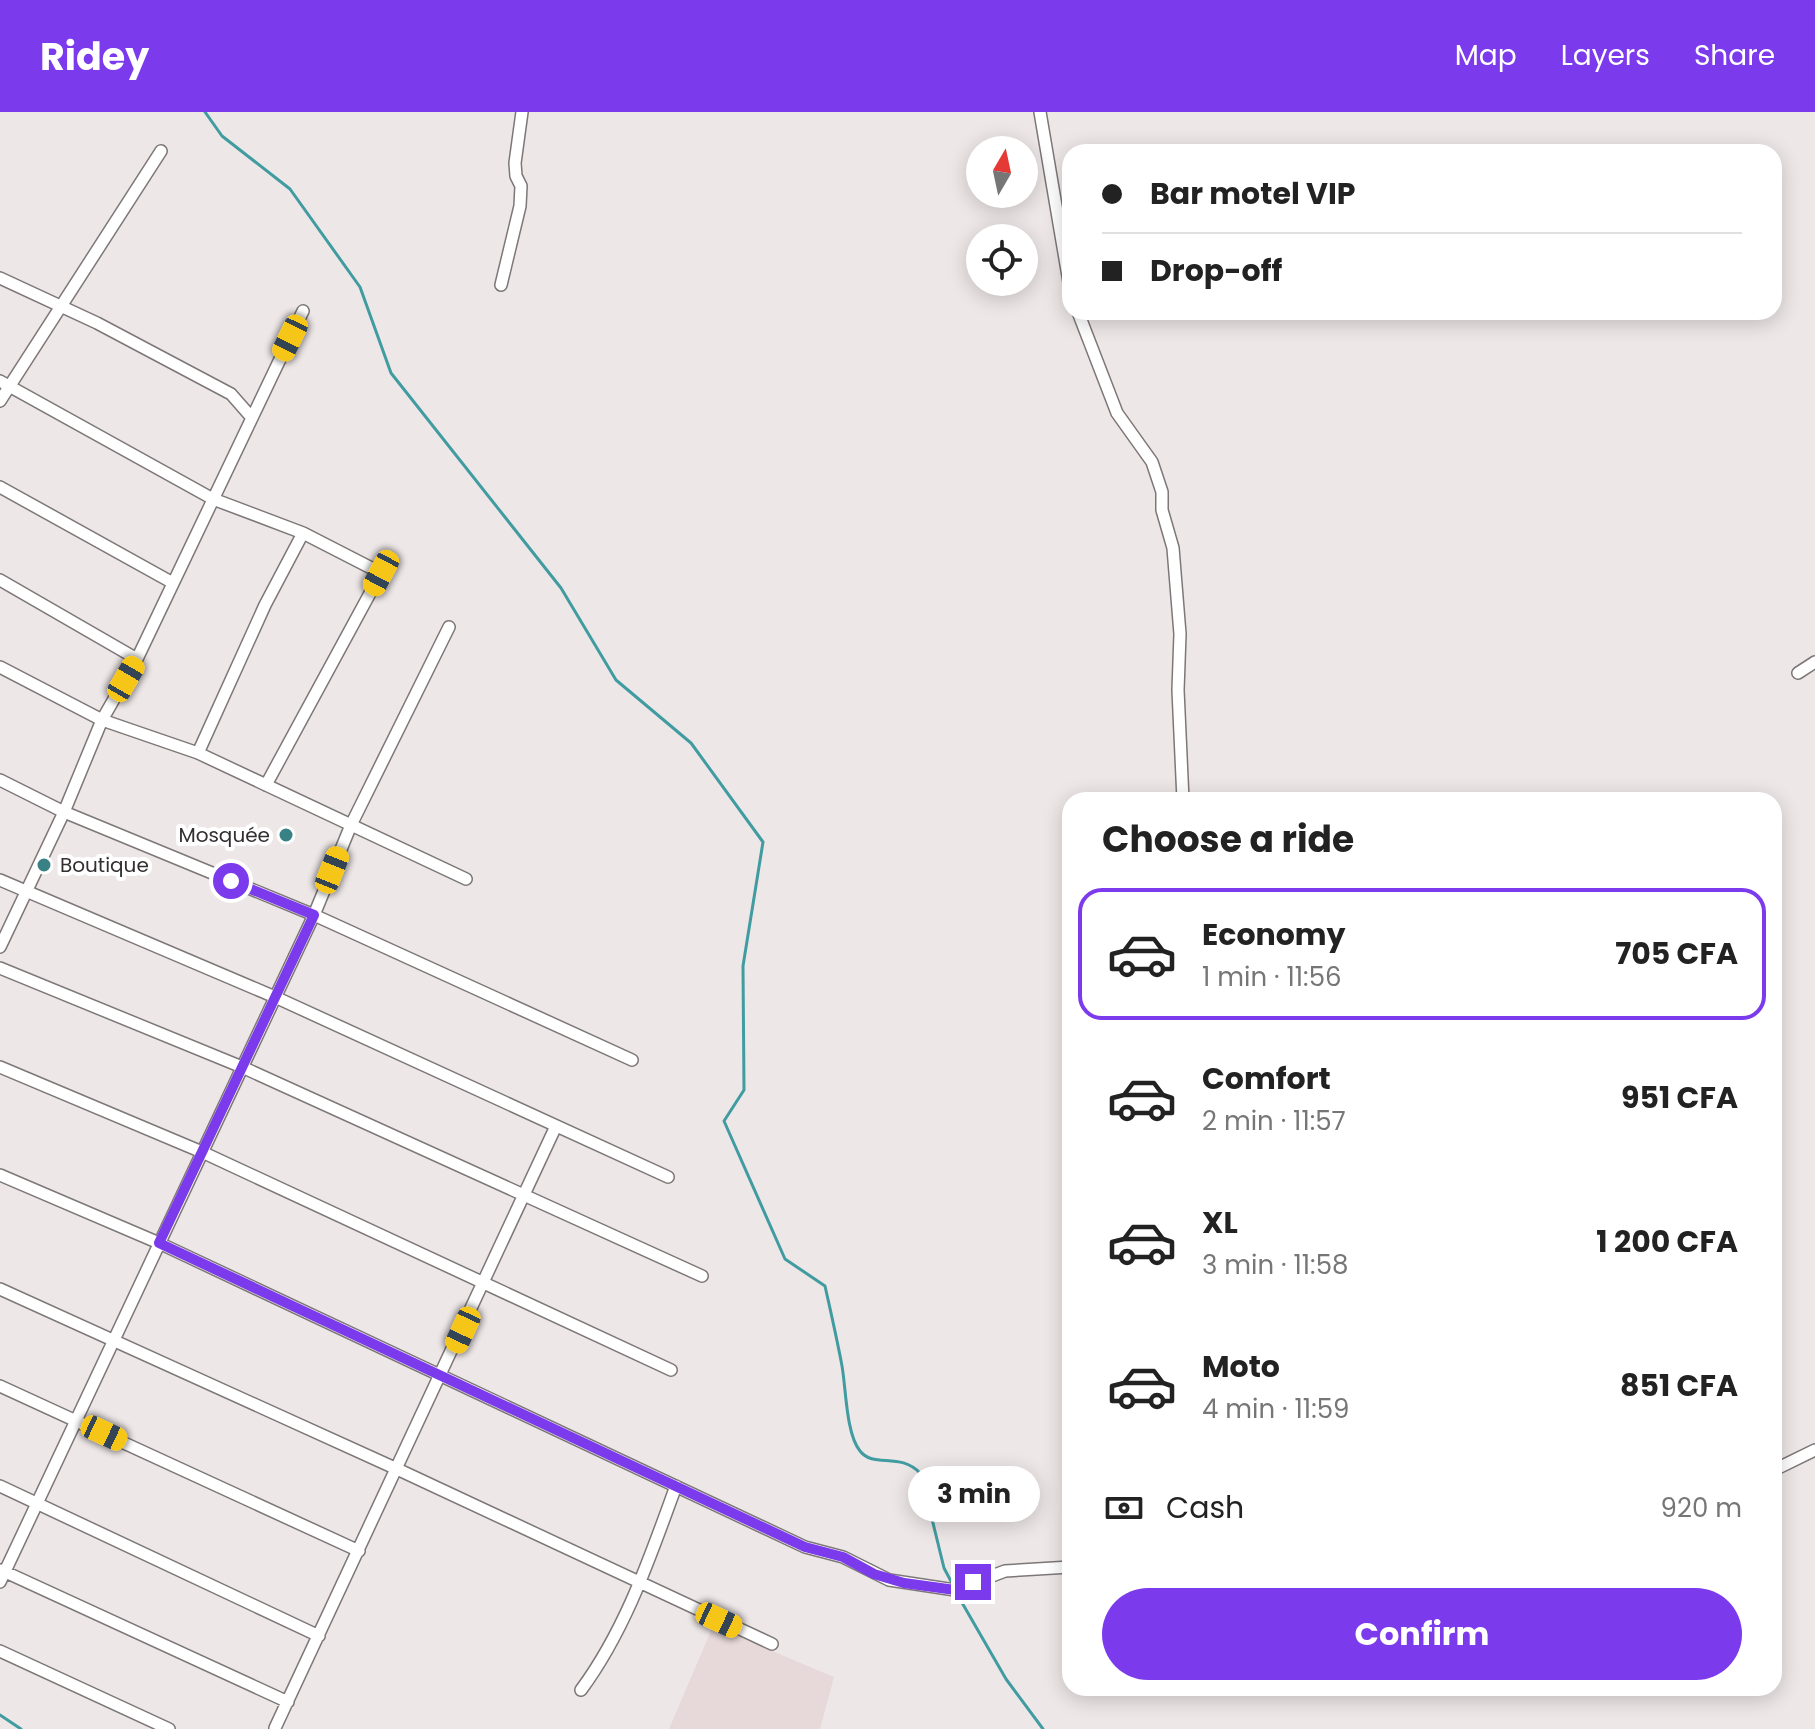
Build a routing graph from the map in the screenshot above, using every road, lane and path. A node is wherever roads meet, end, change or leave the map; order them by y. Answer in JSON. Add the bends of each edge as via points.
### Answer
{"nodes":[{"id":1,"x":522,"y":112,"type":"edge"},
{"id":2,"x":1040,"y":112,"type":"edge"},
{"id":3,"x":161,"y":151,"type":"dead end"},
{"id":4,"x":1062,"y":241,"type":"edge"},
{"id":5,"x":0,"y":278,"type":"edge"},
{"id":6,"x":501,"y":285,"type":"dead end"},
{"id":7,"x":61,"y":307,"type":"junction"},
{"id":8,"x":303,"y":311,"type":"dead end"},
{"id":9,"x":1081,"y":320,"type":"edge"},
{"id":10,"x":5,"y":384,"type":"edge"},
{"id":11,"x":0,"y":401,"type":"edge"},
{"id":12,"x":252,"y":418,"type":"junction"},
{"id":13,"x":0,"y":487,"type":"edge"},
{"id":14,"x":213,"y":499,"type":"junction"},
{"id":15,"x":303,"y":533,"type":"junction"},
{"id":16,"x":0,"y":580,"type":"edge"},
{"id":17,"x":173,"y":583,"type":"junction"},
{"id":18,"x":449,"y":627,"type":"dead end"},
{"id":19,"x":137,"y":659,"type":"junction"},
{"id":20,"x":1815,"y":662,"type":"edge"},
{"id":21,"x":0,"y":667,"type":"edge"},
{"id":22,"x":1798,"y":673,"type":"dead end"},
{"id":23,"x":102,"y":720,"type":"junction"},
{"id":24,"x":198,"y":753,"type":"junction"},
{"id":25,"x":0,"y":780,"type":"edge"},
{"id":26,"x":266,"y":785,"type":"junction"},
{"id":27,"x":1183,"y":792,"type":"edge"},
{"id":28,"x":64,"y":812,"type":"junction"},
{"id":29,"x":351,"y":825,"type":"junction"},
{"id":30,"x":466,"y":879,"type":"dead end"},
{"id":31,"x":0,"y":880,"type":"edge"},
{"id":32,"x":26,"y":893,"type":"junction"},
{"id":33,"x":314,"y":915,"type":"junction"},
{"id":34,"x":0,"y":947,"type":"edge"},
{"id":35,"x":0,"y":968,"type":"edge"},
{"id":36,"x":275,"y":997,"type":"junction"},
{"id":37,"x":632,"y":1060,"type":"dead end"},
{"id":38,"x":0,"y":1067,"type":"edge"},
{"id":39,"x":242,"y":1067,"type":"junction"},
{"id":40,"x":556,"y":1126,"type":"junction"},
{"id":41,"x":202,"y":1152,"type":"junction"},
{"id":42,"x":0,"y":1175,"type":"edge"},
{"id":43,"x":668,"y":1177,"type":"dead end"},
{"id":44,"x":526,"y":1196,"type":"junction"},
{"id":45,"x":159,"y":1243,"type":"junction"},
{"id":46,"x":702,"y":1276,"type":"dead end"},
{"id":47,"x":485,"y":1284,"type":"junction"},
{"id":48,"x":0,"y":1289,"type":"edge"},
{"id":49,"x":113,"y":1342,"type":"junction"},
{"id":50,"x":671,"y":1370,"type":"dead end"},
{"id":51,"x":441,"y":1376,"type":"junction"},
{"id":52,"x":0,"y":1386,"type":"edge"},
{"id":53,"x":76,"y":1420,"type":"junction"},
{"id":54,"x":1815,"y":1450,"type":"edge"},
{"id":55,"x":1782,"y":1466,"type":"edge"},
{"id":56,"x":397,"y":1469,"type":"junction"},
{"id":57,"x":0,"y":1486,"type":"edge"},
{"id":58,"x":676,"y":1486,"type":"junction"},
{"id":59,"x":37,"y":1503,"type":"junction"},
{"id":60,"x":359,"y":1551,"type":"junction"},
{"id":61,"x":1062,"y":1567,"type":"edge"},
{"id":62,"x":2,"y":1574,"type":"edge"},
{"id":63,"x":640,"y":1582,"type":"junction"},
{"id":64,"x":319,"y":1636,"type":"junction"},
{"id":65,"x":772,"y":1644,"type":"dead end"},
{"id":66,"x":0,"y":1651,"type":"edge"},
{"id":67,"x":581,"y":1690,"type":"dead end"},
{"id":68,"x":288,"y":1702,"type":"junction"},
{"id":69,"x":275,"y":1728,"type":"edge"},
{"id":70,"x":169,"y":1729,"type":"edge"}],
"edges":[{"from":1,"to":6,"type":"street","via":[[515,163],[520,206]]},
{"from":2,"to":4,"type":"street"},
{"from":3,"to":7,"type":"street"},
{"from":5,"to":7,"type":"street"},
{"from":7,"to":10,"type":"street"},
{"from":7,"to":12,"type":"street","via":[[231,394]]},
{"from":8,"to":12,"type":"street"},
{"from":9,"to":27,"type":"street","via":[[1117,413],[1152,462],[1162,492],[1180,634]]},
{"from":10,"to":11,"type":"street"},
{"from":10,"to":14,"type":"street"},
{"from":12,"to":14,"type":"street"},
{"from":13,"to":17,"type":"street"},
{"from":14,"to":15,"type":"street"},
{"from":14,"to":17,"type":"street"},
{"from":15,"to":24,"type":"street"},
{"from":15,"to":26,"type":"street","via":[[381,573]]},
{"from":16,"to":19,"type":"street"},
{"from":17,"to":19,"type":"street"},
{"from":18,"to":29,"type":"street"},
{"from":19,"to":23,"type":"street"},
{"from":20,"to":22,"type":"street"},
{"from":21,"to":23,"type":"street"},
{"from":23,"to":24,"type":"street"},
{"from":23,"to":28,"type":"street"},
{"from":24,"to":26,"type":"street"},
{"from":25,"to":28,"type":"street"},
{"from":26,"to":29,"type":"street"},
{"from":28,"to":32,"type":"street"},
{"from":28,"to":33,"type":"street"},
{"from":29,"to":30,"type":"street"},
{"from":29,"to":33,"type":"street"},
{"from":31,"to":32,"type":"street"},
{"from":32,"to":34,"type":"street"},
{"from":32,"to":36,"type":"street"},
{"from":33,"to":36,"type":"street"},
{"from":33,"to":37,"type":"street"},
{"from":35,"to":39,"type":"street"},
{"from":36,"to":39,"type":"street"},
{"from":36,"to":40,"type":"street"},
{"from":38,"to":41,"type":"street"},
{"from":39,"to":41,"type":"street"},
{"from":39,"to":44,"type":"street"},
{"from":40,"to":43,"type":"street"},
{"from":40,"to":44,"type":"street"},
{"from":41,"to":45,"type":"street"},
{"from":41,"to":47,"type":"street"},
{"from":42,"to":45,"type":"street"},
{"from":44,"to":46,"type":"street"},
{"from":44,"to":47,"type":"street"},
{"from":45,"to":49,"type":"street"},
{"from":45,"to":51,"type":"street"},
{"from":47,"to":50,"type":"street"},
{"from":47,"to":51,"type":"street"},
{"from":48,"to":49,"type":"street"},
{"from":49,"to":53,"type":"street"},
{"from":49,"to":56,"type":"street"},
{"from":51,"to":56,"type":"street"},
{"from":51,"to":58,"type":"street"},
{"from":52,"to":53,"type":"street"},
{"from":53,"to":59,"type":"street"},
{"from":53,"to":60,"type":"street"},
{"from":54,"to":55,"type":"street"},
{"from":56,"to":60,"type":"street"},
{"from":56,"to":63,"type":"street"},
{"from":57,"to":59,"type":"street"},
{"from":58,"to":61,"type":"street","via":[[889,1580],[955,1590],[1005,1571]]},
{"from":58,"to":63,"type":"street"},
{"from":59,"to":62,"type":"street"},
{"from":59,"to":64,"type":"street"},
{"from":60,"to":64,"type":"street"},
{"from":62,"to":68,"type":"street"},
{"from":63,"to":65,"type":"street"},
{"from":63,"to":67,"type":"street","via":[[608,1651]]},
{"from":64,"to":68,"type":"street"},
{"from":66,"to":70,"type":"street"},
{"from":68,"to":69,"type":"street"}]}
